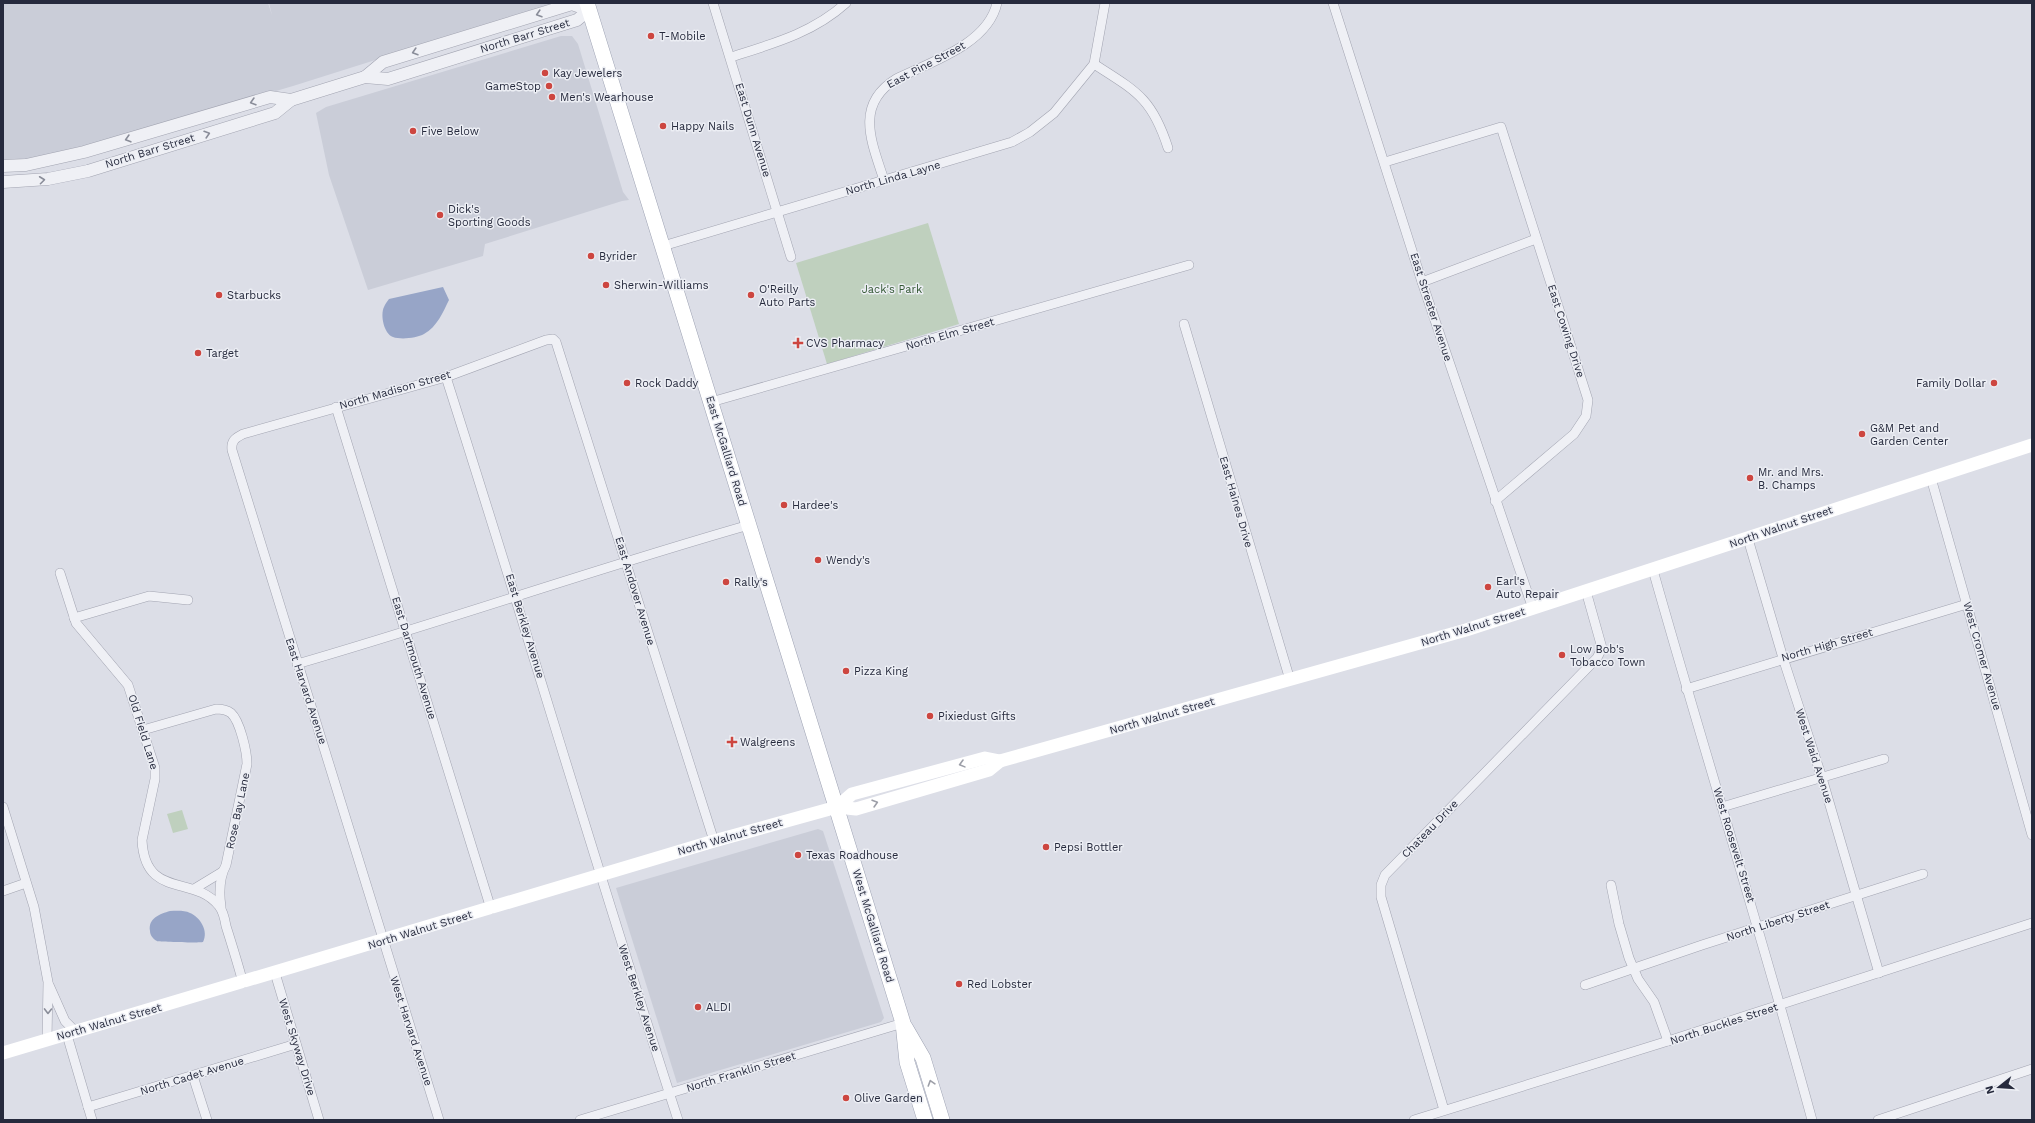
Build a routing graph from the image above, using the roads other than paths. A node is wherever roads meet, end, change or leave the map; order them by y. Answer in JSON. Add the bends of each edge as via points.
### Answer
{"nodes":[{"id":1,"x":713,"y":3,"type":"edge"},
{"id":2,"x":846,"y":3,"type":"edge"},
{"id":3,"x":997,"y":3,"type":"edge"},
{"id":4,"x":1105,"y":3,"type":"edge"},
{"id":5,"x":1334,"y":3,"type":"edge"},
{"id":6,"x":588,"y":6,"type":"edge"},
{"id":7,"x":730,"y":57,"type":"junction"},
{"id":8,"x":1094,"y":64,"type":"junction"},
{"id":9,"x":365,"y":77,"type":"junction"},
{"id":10,"x":291,"y":100,"type":"junction"},
{"id":11,"x":1168,"y":148,"type":"dead end"},
{"id":12,"x":1385,"y":162,"type":"junction"},
{"id":13,"x":3,"y":166,"type":"edge"},
{"id":14,"x":884,"y":180,"type":"junction"},
{"id":15,"x":3,"y":182,"type":"edge"},
{"id":16,"x":778,"y":211,"type":"junction"},
{"id":17,"x":1536,"y":239,"type":"junction"},
{"id":18,"x":663,"y":246,"type":"junction"},
{"id":19,"x":791,"y":257,"type":"dead end"},
{"id":20,"x":1189,"y":265,"type":"dead end"},
{"id":21,"x":1422,"y":282,"type":"junction"},
{"id":22,"x":1184,"y":324,"type":"dead end"},
{"id":23,"x":556,"y":342,"type":"joint"},
{"id":24,"x":446,"y":377,"type":"junction"},
{"id":25,"x":711,"y":402,"type":"junction"},
{"id":26,"x":336,"y":407,"type":"junction"},
{"id":27,"x":233,"y":442,"type":"joint"},
{"id":28,"x":2032,"y":445,"type":"edge"},
{"id":29,"x":1931,"y":478,"type":"junction"},
{"id":30,"x":1495,"y":501,"type":"junction"},
{"id":31,"x":749,"y":525,"type":"junction"},
{"id":32,"x":1748,"y":539,"type":"junction"},
{"id":33,"x":626,"y":562,"type":"junction"},
{"id":34,"x":1653,"y":570,"type":"junction"},
{"id":35,"x":60,"y":573,"type":"dead end"},
{"id":36,"x":1586,"y":591,"type":"junction"},
{"id":37,"x":517,"y":598,"type":"junction"},
{"id":38,"x":188,"y":600,"type":"dead end"},
{"id":39,"x":1967,"y":604,"type":"junction"},
{"id":40,"x":1533,"y":609,"type":"junction"},
{"id":41,"x":74,"y":618,"type":"junction"},
{"id":42,"x":406,"y":632,"type":"junction"},
{"id":43,"x":1783,"y":658,"type":"junction"},
{"id":44,"x":297,"y":664,"type":"junction"},
{"id":45,"x":1290,"y":680,"type":"junction"},
{"id":46,"x":1686,"y":689,"type":"junction"},
{"id":47,"x":143,"y":730,"type":"junction"},
{"id":48,"x":1884,"y":760,"type":"dead end"},
{"id":49,"x":1822,"y":778,"type":"junction"},
{"id":50,"x":3,"y":807,"type":"edge"},
{"id":51,"x":837,"y":807,"type":"junction"},
{"id":52,"x":1722,"y":807,"type":"junction"},
{"id":53,"x":2032,"y":835,"type":"edge"},
{"id":54,"x":714,"y":841,"type":"junction"},
{"id":55,"x":222,"y":872,"type":"junction"},
{"id":56,"x":1923,"y":874,"type":"dead end"},
{"id":57,"x":600,"y":876,"type":"junction"},
{"id":58,"x":26,"y":883,"type":"junction"},
{"id":59,"x":1611,"y":885,"type":"dead end"},
{"id":60,"x":194,"y":888,"type":"junction"},
{"id":61,"x":3,"y":891,"type":"edge"},
{"id":62,"x":1856,"y":896,"type":"junction"},
{"id":63,"x":221,"y":907,"type":"junction"},
{"id":64,"x":491,"y":909,"type":"junction"},
{"id":65,"x":2032,"y":922,"type":"edge"},
{"id":66,"x":1758,"y":928,"type":"junction"},
{"id":67,"x":382,"y":941,"type":"junction"},
{"id":68,"x":1634,"y":970,"type":"junction"},
{"id":69,"x":275,"y":973,"type":"junction"},
{"id":70,"x":1879,"y":973,"type":"junction"},
{"id":71,"x":48,"y":982,"type":"junction"},
{"id":72,"x":243,"y":983,"type":"junction"},
{"id":73,"x":1585,"y":985,"type":"dead end"},
{"id":74,"x":1780,"y":1006,"type":"junction"},
{"id":75,"x":902,"y":1023,"type":"junction"},
{"id":76,"x":71,"y":1033,"type":"junction"},
{"id":77,"x":47,"y":1041,"type":"junction"},
{"id":78,"x":1668,"y":1041,"type":"junction"},
{"id":79,"x":296,"y":1044,"type":"junction"},
{"id":80,"x":3,"y":1054,"type":"edge"},
{"id":81,"x":2032,"y":1069,"type":"edge"},
{"id":82,"x":192,"y":1076,"type":"junction"},
{"id":83,"x":670,"y":1094,"type":"junction"},
{"id":84,"x":88,"y":1107,"type":"junction"},
{"id":85,"x":1444,"y":1110,"type":"junction"},
{"id":86,"x":92,"y":1120,"type":"edge"},
{"id":87,"x":207,"y":1120,"type":"edge"},
{"id":88,"x":318,"y":1120,"type":"edge"},
{"id":89,"x":439,"y":1120,"type":"edge"},
{"id":90,"x":580,"y":1120,"type":"edge"},
{"id":91,"x":678,"y":1120,"type":"edge"},
{"id":92,"x":925,"y":1120,"type":"edge"},
{"id":93,"x":942,"y":1120,"type":"edge"},
{"id":94,"x":1414,"y":1120,"type":"edge"},
{"id":95,"x":1812,"y":1120,"type":"edge"},
{"id":96,"x":1878,"y":1120,"type":"edge"}],
"edges":[{"from":1,"to":7,"type":"street","name":"East Dunn Avenue"},
{"from":2,"to":7,"type":"street","via":[[798,34]]},
{"from":3,"to":14,"type":"street","name":"East Pine Street","via":[[992,19],[977,37],[896,79],[878,95],[871,110],[869,131]]},
{"from":4,"to":8,"type":"street"},
{"from":5,"to":12,"type":"street","name":"East Streeter Avenue"},
{"from":6,"to":9,"type":"street","name":"North Barr Street","one_way":true,"via":[[572,4],[383,62]]},
{"from":6,"to":9,"type":"street","name":"North Barr Street","via":[[577,20],[388,78]]},
{"from":6,"to":18,"type":"main road","name":"East McGalliard Road"},
{"from":7,"to":16,"type":"street","name":"East Dunn Avenue"},
{"from":8,"to":11,"type":"street","via":[[1132,88],[1149,106],[1160,125]]},
{"from":8,"to":14,"type":"street","name":"North Linda Layne","via":[[1054,113],[1012,142]]},
{"from":9,"to":10,"type":"street","name":"North Barr Street"},
{"from":10,"to":13,"type":"street","name":"North Barr Street","one_way":true,"via":[[270,97],[84,152],[31,164]]},
{"from":15,"to":10,"type":"street","name":"North Barr Street","one_way":true,"via":[[48,179],[88,171],[275,113]]},
{"from":12,"to":17,"type":"street","name":"East Cowing Drive","via":[[1501,127]]},
{"from":12,"to":21,"type":"street","name":"East Streeter Avenue"},
{"from":14,"to":16,"type":"street","name":"North Linda Layne"},
{"from":16,"to":18,"type":"street","name":"North Linda Layne"},
{"from":16,"to":19,"type":"street","name":"East Dunn Avenue"},
{"from":17,"to":21,"type":"street"},
{"from":17,"to":30,"type":"street","name":"East Cowing Drive","via":[[1587,393],[1588,405],[1586,416],[1574,434]]},
{"from":18,"to":25,"type":"main road","name":"East McGalliard Road"},
{"from":20,"to":25,"type":"street","name":"North Elm Street"},
{"from":21,"to":30,"type":"street","name":"East Streeter Avenue"},
{"from":22,"to":45,"type":"street","name":"East Haines Drive"},
{"from":23,"to":24,"type":"street","name":"North Madison Street","via":[[553,339],[546,340]]},
{"from":23,"to":33,"type":"street","name":"East Andover Avenue"},
{"from":24,"to":26,"type":"street","name":"North Madison Street"},
{"from":24,"to":37,"type":"street","name":"East Berkley Avenue"},
{"from":25,"to":31,"type":"main road","name":"East McGalliard Road"},
{"from":26,"to":27,"type":"street","name":"North Madison Street","via":[[243,434]]},
{"from":26,"to":42,"type":"street","name":"East Dartmouth Avenue"},
{"from":27,"to":44,"type":"street","name":"East Harvard Avenue","via":[[232,450]]},
{"from":28,"to":29,"type":"main road","name":"North Walnut Street"},
{"from":29,"to":32,"type":"main road","name":"North Walnut Street"},
{"from":29,"to":39,"type":"street","name":"West Cromer Avenue"},
{"from":30,"to":40,"type":"street","name":"East Streeter Avenue"},
{"from":31,"to":33,"type":"street"},
{"from":31,"to":51,"type":"main road","name":"East McGalliard Road"},
{"from":32,"to":34,"type":"main road","name":"North Walnut Street"},
{"from":32,"to":43,"type":"street","name":"West Waid Avenue"},
{"from":33,"to":37,"type":"street"},
{"from":33,"to":54,"type":"street","name":"East Andover Avenue"},
{"from":34,"to":36,"type":"main road","name":"North Walnut Street"},
{"from":34,"to":46,"type":"street","name":"West Roosevelt Street"},
{"from":35,"to":41,"type":"street","name":"Old Field Lane"},
{"from":36,"to":40,"type":"main road","name":"North Walnut Street"},
{"from":36,"to":85,"type":"street","name":"Chateau Drive","via":[[1602,648],[1597,658],[1385,875],[1381,885],[1381,897]]},
{"from":37,"to":42,"type":"street"},
{"from":37,"to":57,"type":"street","name":"East Berkley Avenue"},
{"from":38,"to":41,"type":"street","via":[[149,596]]},
{"from":39,"to":43,"type":"street","name":"North High Street"},
{"from":39,"to":53,"type":"street","name":"West Cromer Avenue"},
{"from":40,"to":45,"type":"main road","name":"North Walnut Street"},
{"from":41,"to":47,"type":"street","name":"Old Field Lane","via":[[80,629],[126,680]]},
{"from":42,"to":44,"type":"street"},
{"from":42,"to":64,"type":"street","name":"East Dartmouth Avenue"},
{"from":43,"to":46,"type":"street","name":"North High Street"},
{"from":43,"to":49,"type":"street","name":"West Waid Avenue"},
{"from":44,"to":67,"type":"street","name":"East Harvard Avenue"},
{"from":45,"to":51,"type":"main road","name":"North Walnut Street","via":[[1000,761],[985,758],[852,794]]},
{"from":46,"to":52,"type":"street","name":"West Roosevelt Street"},
{"from":47,"to":55,"type":"street","name":"Rose Bay Lane","via":[[216,709],[229,711],[236,720],[246,750],[247,764],[226,865]]},
{"from":47,"to":60,"type":"street","name":"Old Field Lane","via":[[155,773],[142,840],[144,854],[151,870],[160,878],[184,888]]},
{"from":48,"to":49,"type":"street"},
{"from":49,"to":52,"type":"street"},
{"from":49,"to":62,"type":"street","name":"West Waid Avenue"},
{"from":50,"to":58,"type":"street"},
{"from":51,"to":54,"type":"main road","name":"North Walnut Street"},
{"from":51,"to":75,"type":"main road","name":"West McGalliard Road"},
{"from":52,"to":66,"type":"street","name":"West Roosevelt Street"},
{"from":54,"to":57,"type":"main road","name":"North Walnut Street"},
{"from":55,"to":60,"type":"street"},
{"from":55,"to":63,"type":"street","name":"Rose Bay Lane"},
{"from":56,"to":62,"type":"street","name":"North Liberty Street"},
{"from":57,"to":64,"type":"main road","name":"North Walnut Street"},
{"from":57,"to":83,"type":"street","name":"West Berkley Avenue"},
{"from":58,"to":61,"type":"street"},
{"from":58,"to":71,"type":"street","via":[[34,907]]},
{"from":59,"to":68,"type":"street","via":[[1619,924]]},
{"from":60,"to":63,"type":"street","name":"Old Field Lane"},
{"from":62,"to":66,"type":"street","name":"North Liberty Street"},
{"from":62,"to":70,"type":"street","name":"West Waid Avenue"},
{"from":63,"to":72,"type":"street"},
{"from":64,"to":67,"type":"main road","name":"North Walnut Street"},
{"from":65,"to":70,"type":"street","name":"North Buckles Street"},
{"from":66,"to":68,"type":"street","name":"North Liberty Street"},
{"from":66,"to":74,"type":"street","name":"West Roosevelt Street"},
{"from":67,"to":69,"type":"main road","name":"North Walnut Street"},
{"from":67,"to":89,"type":"street","name":"West Harvard Avenue"},
{"from":68,"to":73,"type":"street","name":"North Liberty Street"},
{"from":68,"to":78,"type":"street","via":[[1654,1002]]},
{"from":69,"to":72,"type":"main road","name":"North Walnut Street"},
{"from":69,"to":79,"type":"street","name":"West Skyway Drive"},
{"from":70,"to":74,"type":"street","name":"North Buckles Street"},
{"from":71,"to":76,"type":"street"},
{"from":71,"to":77,"type":"street","one_way":true},
{"from":72,"to":76,"type":"main road","name":"North Walnut Street"},
{"from":74,"to":78,"type":"street","name":"North Buckles Street"},
{"from":74,"to":95,"type":"street","name":"West Roosevelt Street"},
{"from":75,"to":83,"type":"street","name":"North Franklin Street"},
{"from":75,"to":92,"type":"main road","name":"West McGalliard Road","via":[[907,1062]]},
{"from":93,"to":75,"type":"main road","name":"West McGalliard Road","one_way":true,"via":[[923,1058]]},
{"from":76,"to":77,"type":"main road","name":"North Walnut Street"},
{"from":76,"to":84,"type":"street"},
{"from":77,"to":80,"type":"main road","name":"North Walnut Street"},
{"from":78,"to":85,"type":"street","name":"North Buckles Street"},
{"from":79,"to":82,"type":"street","name":"North Cadet Avenue"},
{"from":79,"to":88,"type":"street","name":"West Skyway Drive"},
{"from":81,"to":96,"type":"street"},
{"from":82,"to":84,"type":"street","name":"North Cadet Avenue"},
{"from":82,"to":87,"type":"street"},
{"from":83,"to":90,"type":"street","name":"North Franklin Street"},
{"from":83,"to":91,"type":"street","name":"West Berkley Avenue"},
{"from":84,"to":86,"type":"street"},
{"from":85,"to":94,"type":"street","name":"North Buckles Street"}]}
